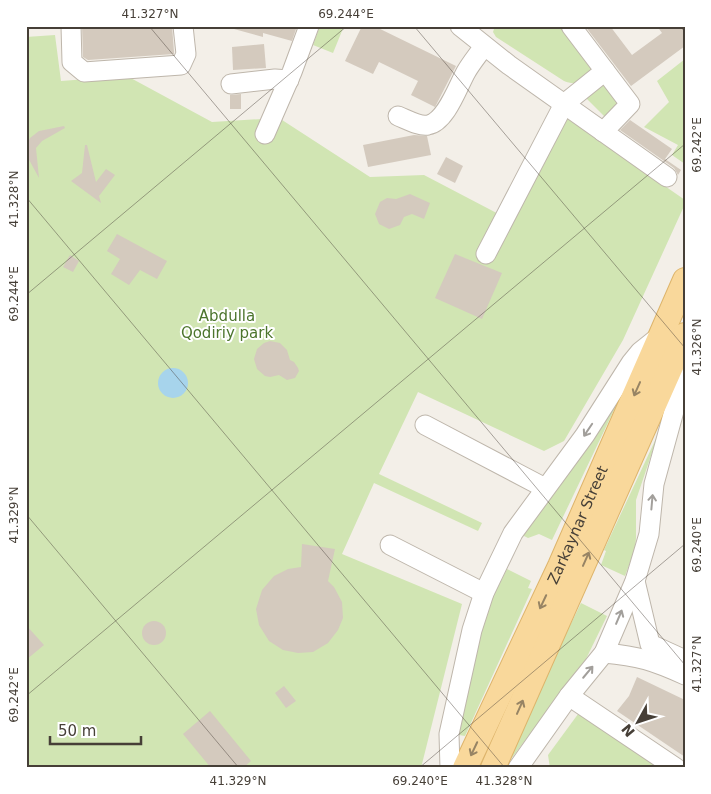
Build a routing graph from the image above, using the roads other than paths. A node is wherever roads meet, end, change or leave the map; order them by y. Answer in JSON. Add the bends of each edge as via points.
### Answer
{"nodes":[{"id":1,"x":71,"y":26,"type":"edge"},
{"id":2,"x":183,"y":26,"type":"edge"},
{"id":3,"x":309,"y":26,"type":"edge"},
{"id":4,"x":572,"y":26,"type":"edge"},
{"id":5,"x":475,"y":34,"type":"edge"},
{"id":6,"x":605,"y":71,"type":"junction"},
{"id":7,"x":289,"y":80,"type":"junction"},
{"id":8,"x":231,"y":84,"type":"dead end"},
{"id":9,"x":564,"y":104,"type":"junction"},
{"id":10,"x":398,"y":116,"type":"dead end"},
{"id":11,"x":603,"y":132,"type":"junction"},
{"id":12,"x":264,"y":134,"type":"dead end"},
{"id":13,"x":667,"y":177,"type":"dead end"},
{"id":14,"x":486,"y":254,"type":"dead end"},
{"id":15,"x":685,"y":280,"type":"edge"},
{"id":16,"x":661,"y":335,"type":"junction"},
{"id":17,"x":685,"y":335,"type":"edge"},
{"id":18,"x":685,"y":354,"type":"edge"},
{"id":19,"x":425,"y":425,"type":"dead end"},
{"id":20,"x":546,"y":488,"type":"junction"},
{"id":21,"x":390,"y":545,"type":"dead end"},
{"id":22,"x":635,"y":581,"type":"junction"},
{"id":23,"x":484,"y":593,"type":"junction"},
{"id":24,"x":604,"y":653,"type":"junction"},
{"id":25,"x":659,"y":656,"type":"junction"},
{"id":26,"x":685,"y":660,"type":"edge"},
{"id":27,"x":685,"y":676,"type":"edge"},
{"id":28,"x":569,"y":696,"type":"junction"},
{"id":29,"x":450,"y":768,"type":"edge"},
{"id":30,"x":464,"y":768,"type":"edge"},
{"id":31,"x":492,"y":768,"type":"edge"},
{"id":32,"x":518,"y":768,"type":"edge"},
{"id":33,"x":676,"y":768,"type":"edge"}],
"edges":[{"from":1,"to":2,"type":"lane","via":[[72,62],[84,72],[182,65],[186,54]]},
{"from":3,"to":7,"type":"lane"},
{"from":4,"to":6,"type":"lane"},
{"from":5,"to":9,"type":"lane"},
{"from":5,"to":10,"type":"lane","via":[[466,72],[440,118],[426,126]]},
{"from":6,"to":9,"type":"lane"},
{"from":6,"to":11,"type":"lane","via":[[630,104]]},
{"from":7,"to":8,"type":"lane"},
{"from":7,"to":12,"type":"lane"},
{"from":9,"to":11,"type":"lane"},
{"from":9,"to":14,"type":"lane"},
{"from":11,"to":13,"type":"lane"},
{"from":15,"to":16,"type":"main road","name":"Zarkaynar Street"},
{"from":16,"to":20,"type":"lane","one_way":true,"via":[[631,363]]},
{"from":16,"to":30,"type":"main road","name":"Zarkaynar Street","one_way":true,"via":[[560,566]]},
{"from":31,"to":17,"type":"main road","name":"Zarkaynar Street","one_way":true},
{"from":22,"to":18,"type":"lane","one_way":true,"via":[[649,534],[654,484],[677,400]]},
{"from":19,"to":20,"type":"lane"},
{"from":20,"to":23,"type":"lane","via":[[513,532]]},
{"from":21,"to":23,"type":"lane"},
{"from":24,"to":22,"type":"lane","one_way":true},
{"from":22,"to":25,"type":"lane","via":[[650,644]]},
{"from":23,"to":29,"type":"lane","via":[[472,630],[449,734]]},
{"from":24,"to":25,"type":"lane"},
{"from":28,"to":24,"type":"lane","one_way":true},
{"from":25,"to":26,"type":"lane"},
{"from":25,"to":27,"type":"lane"},
{"from":28,"to":32,"type":"lane"},
{"from":28,"to":33,"type":"lane"}]}
